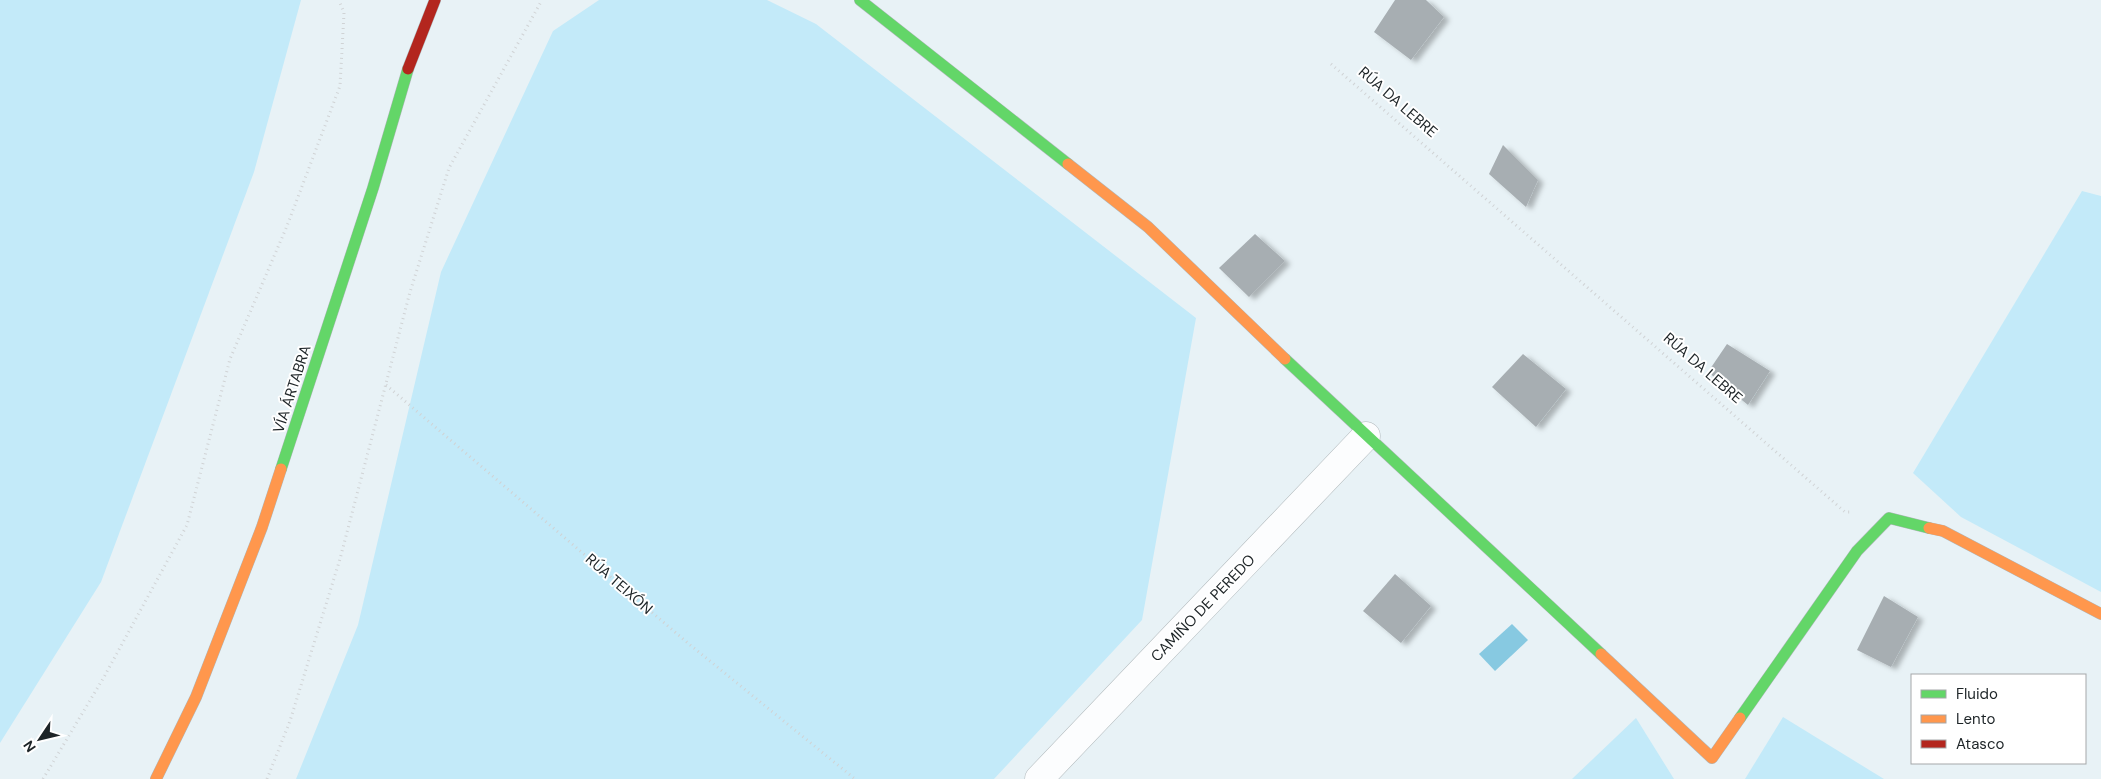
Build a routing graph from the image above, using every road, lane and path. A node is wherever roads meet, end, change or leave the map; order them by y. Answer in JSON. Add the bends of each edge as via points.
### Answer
{"nodes":[{"id":1,"x":339,"y":0,"type":"edge"},
{"id":2,"x":435,"y":0,"type":"edge"},
{"id":3,"x":542,"y":0,"type":"edge"},
{"id":4,"x":860,"y":0,"type":"edge"},
{"id":5,"x":1331,"y":64,"type":"dead end"},
{"id":6,"x":386,"y":385,"type":"junction"},
{"id":7,"x":1366,"y":436,"type":"junction"},
{"id":8,"x":1889,"y":518,"type":"junction"},
{"id":9,"x":262,"y":527,"type":"junction"},
{"id":10,"x":2101,"y":614,"type":"edge"},
{"id":11,"x":196,"y":723,"type":"dead end"},
{"id":12,"x":43,"y":779,"type":"edge"},
{"id":13,"x":156,"y":779,"type":"edge"},
{"id":14,"x":267,"y":779,"type":"edge"},
{"id":15,"x":855,"y":779,"type":"edge"},
{"id":16,"x":1040,"y":779,"type":"edge"}],
"edges":[{"from":1,"to":12,"type":"path","via":[[344,13],[340,86],[287,226],[230,359],[187,525],[104,677]]},
{"from":2,"to":9,"type":"main road","name":"VÍA ÁRTABRA","via":[[410,61],[370,198]]},
{"from":3,"to":6,"type":"path","via":[[448,168]]},
{"from":4,"to":7,"type":"main road","via":[[1148,227]]},
{"from":5,"to":8,"type":"path","name":"RÚA DA LEBRE","via":[[1846,512]]},
{"from":6,"to":14,"type":"path","via":[[337,568],[290,721]]},
{"from":6,"to":15,"type":"path","name":"RÚA TEIXÓN","via":[[690,644]]},
{"from":7,"to":8,"type":"main road","via":[[1712,758],[1857,551]]},
{"from":7,"to":16,"type":"street","name":"CAMIÑO DE PEREDO"},
{"from":8,"to":10,"type":"main road","via":[[1942,531]]},
{"from":9,"to":11,"type":"main road"},
{"from":9,"to":13,"type":"main road","name":"VÍA ÁRTABRA","via":[[196,696]]}]}
